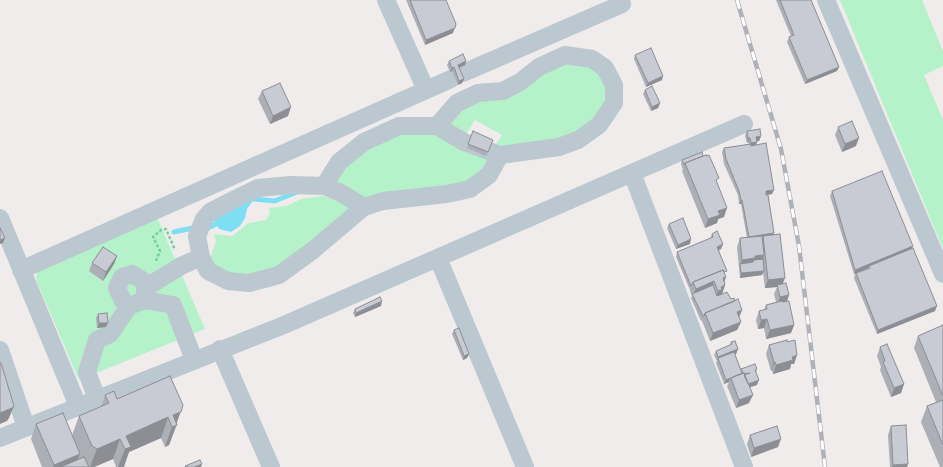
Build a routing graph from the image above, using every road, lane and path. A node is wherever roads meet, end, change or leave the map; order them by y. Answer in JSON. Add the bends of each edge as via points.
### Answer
{"nodes":[{"id":1,"x":386,"y":0,"type":"edge"},
{"id":2,"x":826,"y":0,"type":"edge"},
{"id":3,"x":622,"y":4,"type":"dead end"},
{"id":4,"x":426,"y":90,"type":"junction"},
{"id":5,"x":744,"y":124,"type":"dead end"},
{"id":6,"x":437,"y":126,"type":"junction"},
{"id":7,"x":500,"y":155,"type":"junction"},
{"id":8,"x":632,"y":173,"type":"junction"},
{"id":9,"x":324,"y":186,"type":"junction"},
{"id":10,"x":364,"y":207,"type":"junction"},
{"id":11,"x":0,"y":218,"type":"edge"},
{"id":12,"x":178,"y":256,"type":"dead end"},
{"id":13,"x":201,"y":257,"type":"junction"},
{"id":14,"x":438,"y":258,"type":"junction"},
{"id":15,"x":21,"y":270,"type":"junction"},
{"id":16,"x":943,"y":274,"type":"edge"},
{"id":17,"x":142,"y":289,"type":"junction"},
{"id":18,"x":220,"y":349,"type":"junction"},
{"id":19,"x":0,"y":350,"type":"edge"},
{"id":20,"x":194,"y":360,"type":"junction"},
{"id":21,"x":97,"y":399,"type":"junction"},
{"id":22,"x":78,"y":406,"type":"junction"},
{"id":23,"x":26,"y":428,"type":"junction"},
{"id":24,"x":0,"y":438,"type":"edge"},
{"id":25,"x":271,"y":467,"type":"edge"},
{"id":26,"x":525,"y":467,"type":"edge"},
{"id":27,"x":744,"y":467,"type":"edge"}],
"edges":[{"from":1,"to":4,"type":"street"},
{"from":2,"to":16,"type":"street"},
{"from":3,"to":4,"type":"street"},
{"from":4,"to":15,"type":"street"},
{"from":5,"to":8,"type":"street"},
{"from":6,"to":7,"type":"street","via":[[464,142]]},
{"from":6,"to":7,"type":"street","via":[[457,103],[478,93],[503,90],[565,55],[592,58],[605,68],[614,84],[614,103],[599,125],[578,140],[559,147]]},
{"from":6,"to":9,"type":"street","via":[[399,126],[364,142],[339,162]]},
{"from":7,"to":10,"type":"street","via":[[489,175],[470,189],[383,201]]},
{"from":8,"to":14,"type":"street"},
{"from":8,"to":27,"type":"street"},
{"from":9,"to":10,"type":"street"},
{"from":9,"to":13,"type":"street","via":[[258,188],[210,212],[197,236]]},
{"from":10,"to":13,"type":"street","via":[[279,275],[249,283],[228,281],[208,271]]},
{"from":11,"to":15,"type":"street"},
{"from":12,"to":17,"type":"path","via":[[166,229],[161,230],[153,237],[160,251]]},
{"from":13,"to":17,"type":"street"},
{"from":14,"to":18,"type":"street","via":[[244,342]]},
{"from":14,"to":26,"type":"street"},
{"from":15,"to":22,"type":"street"},
{"from":17,"to":17,"type":"street","via":[[123,301],[113,278],[132,274]]},
{"from":17,"to":20,"type":"street","via":[[173,306]]},
{"from":17,"to":21,"type":"street","via":[[110,334],[97,340],[87,372]]},
{"from":18,"to":20,"type":"street"},
{"from":18,"to":25,"type":"street"},
{"from":19,"to":23,"type":"street"},
{"from":20,"to":21,"type":"street"},
{"from":21,"to":22,"type":"street"},
{"from":22,"to":23,"type":"street"},
{"from":23,"to":24,"type":"street"}]}
